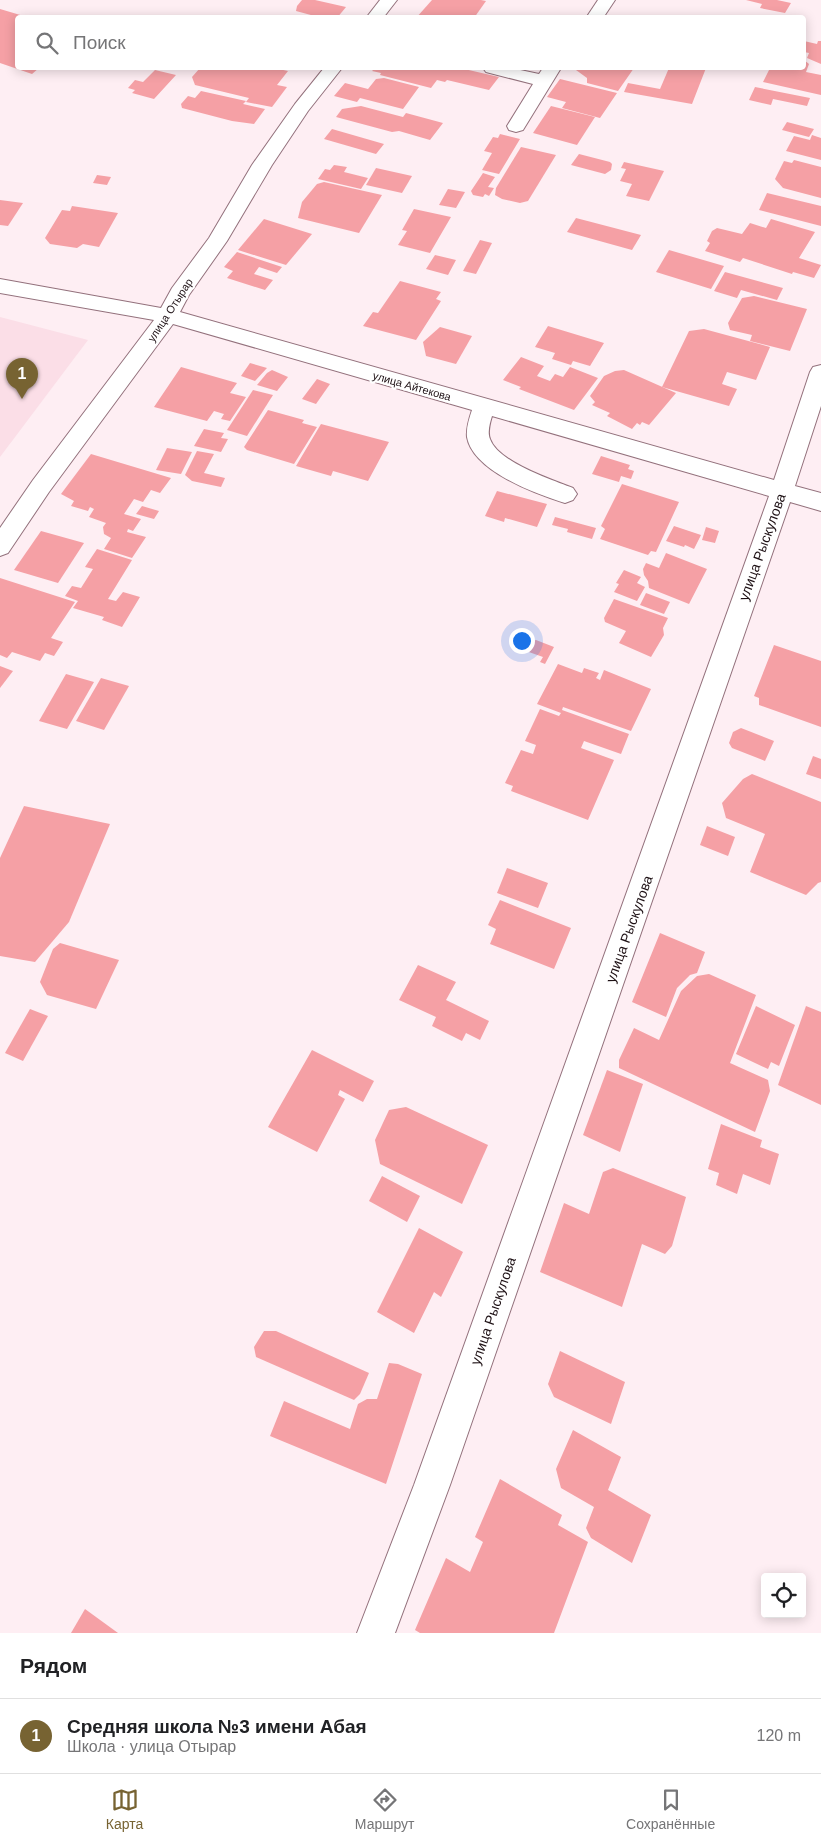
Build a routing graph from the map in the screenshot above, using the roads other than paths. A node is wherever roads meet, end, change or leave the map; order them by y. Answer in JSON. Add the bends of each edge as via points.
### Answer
{"nodes":[{"id":1,"x":389,"y":0,"type":"edge"},
{"id":2,"x":607,"y":0,"type":"edge"},
{"id":3,"x":376,"y":15,"type":"edge"},
{"id":4,"x":596,"y":15,"type":"edge"},
{"id":5,"x":331,"y":70,"type":"edge"},
{"id":6,"x":511,"y":70,"type":"edge"},
{"id":7,"x":548,"y":74,"type":"edge"},
{"id":8,"x":516,"y":126,"type":"dead end"},
{"id":9,"x":0,"y":286,"type":"edge"},
{"id":10,"x":168,"y":316,"type":"junction"},
{"id":11,"x":821,"y":372,"type":"edge"},
{"id":12,"x":485,"y":407,"type":"junction"},
{"id":13,"x":782,"y":491,"type":"junction"},
{"id":14,"x":564,"y":494,"type":"dead end"},
{"id":15,"x":821,"y":502,"type":"edge"},
{"id":16,"x":0,"y":547,"type":"edge"},
{"id":17,"x":376,"y":1633,"type":"edge"}],
"edges":[{"from":1,"to":3,"type":"street"},
{"from":2,"to":4,"type":"street"},
{"from":5,"to":10,"type":"street","name":"улица Отырар","via":[[262,165],[217,241],[179,293]]},
{"from":6,"to":7,"type":"street"},
{"from":7,"to":8,"type":"street"},
{"from":9,"to":10,"type":"street","name":"улица Айтекова"},
{"from":10,"to":12,"type":"street","name":"улица Айтекова"},
{"from":10,"to":16,"type":"street","name":"улица Отырар","via":[[40,486]]},
{"from":11,"to":13,"type":"street","name":"улица Рыскулова"},
{"from":12,"to":13,"type":"street","name":"улица Айтекова"},
{"from":12,"to":14,"type":"street","via":[[478,424],[480,444],[494,460]]},
{"from":13,"to":15,"type":"street","name":"улица Айтекова"},
{"from":13,"to":17,"type":"street","name":"улица Рыскулова","via":[[432,1485]]}]}
